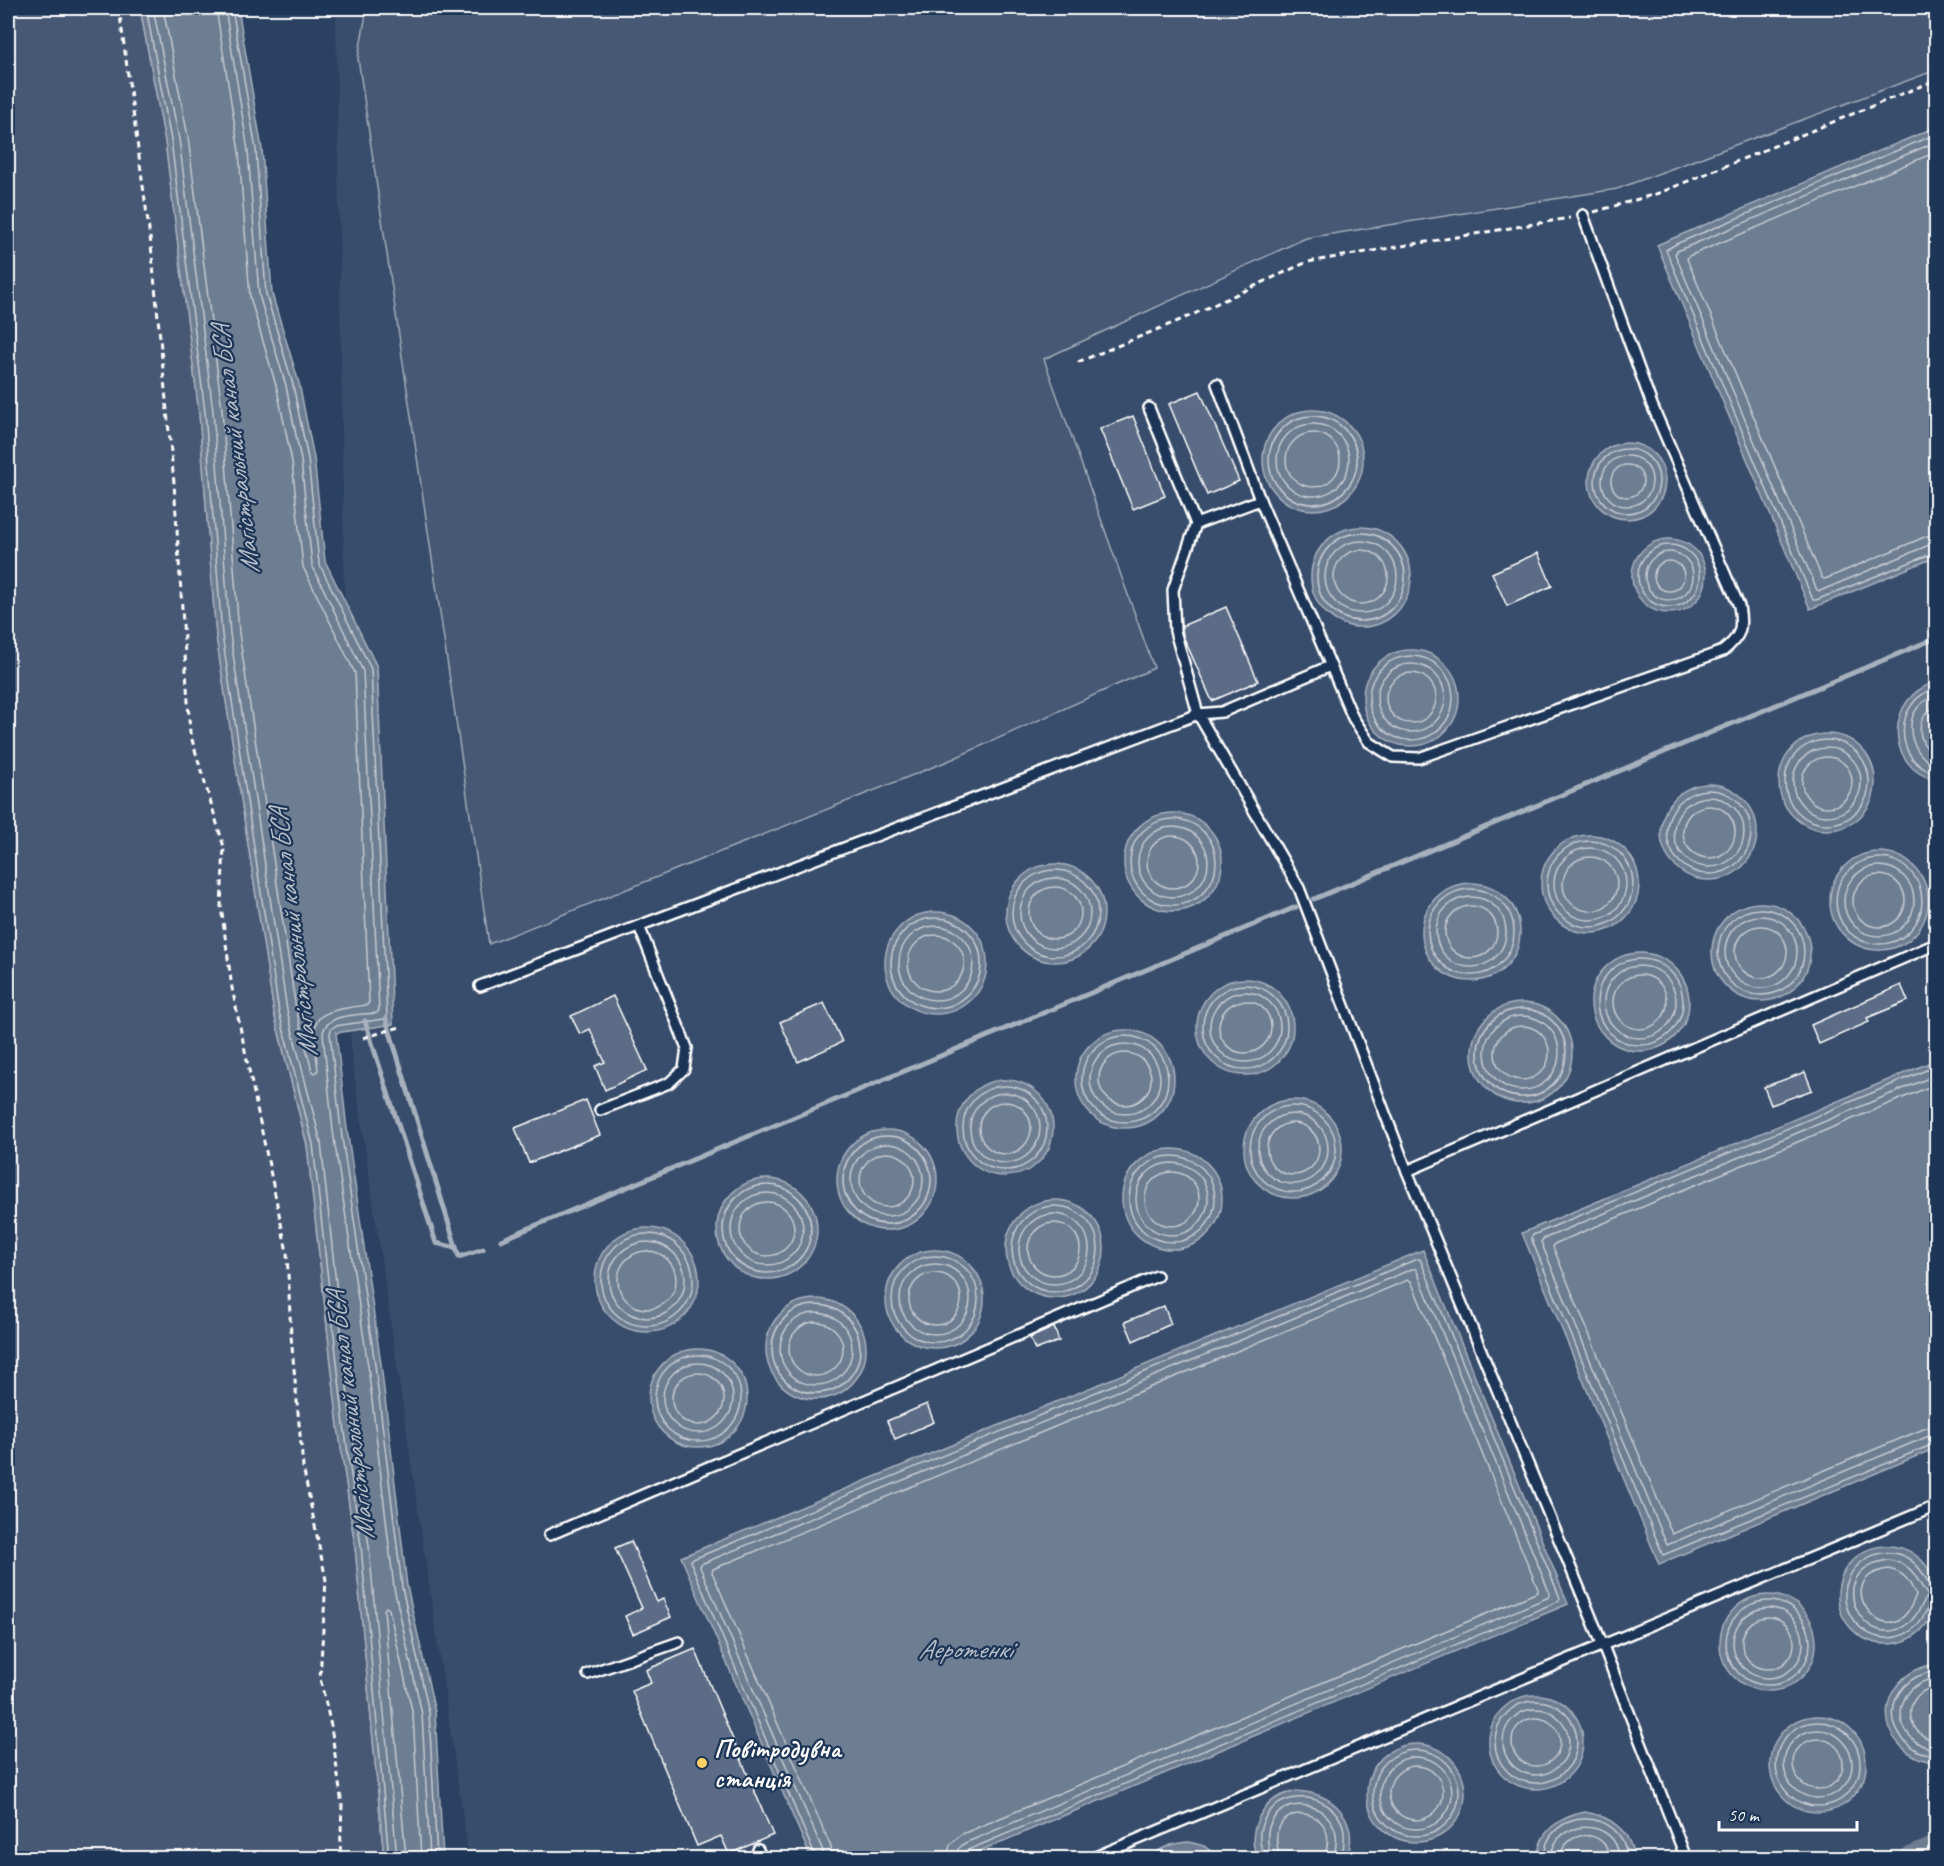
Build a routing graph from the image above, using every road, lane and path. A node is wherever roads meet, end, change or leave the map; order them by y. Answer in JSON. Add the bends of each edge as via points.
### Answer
{"nodes":[{"id":1,"x":119,"y":8,"type":"edge"},
{"id":2,"x":1936,"y":80,"type":"edge"},
{"id":3,"x":1583,"y":216,"type":"junction"},
{"id":4,"x":1078,"y":362,"type":"dead end"},
{"id":5,"x":1217,"y":384,"type":"dead end"},
{"id":6,"x":1149,"y":408,"type":"dead end"},
{"id":7,"x":1260,"y":500,"type":"junction"},
{"id":8,"x":1196,"y":524,"type":"junction"},
{"id":9,"x":1330,"y":666,"type":"junction"},
{"id":10,"x":1198,"y":714,"type":"junction"},
{"id":11,"x":639,"y":926,"type":"junction"},
{"id":12,"x":1936,"y":944,"type":"edge"},
{"id":13,"x":480,"y":986,"type":"dead end"},
{"id":14,"x":400,"y":1027,"type":"dead end"},
{"id":15,"x":363,"y":1038,"type":"dead end"},
{"id":16,"x":600,"y":1110,"type":"dead end"},
{"id":17,"x":1407,"y":1171,"type":"junction"},
{"id":18,"x":1157,"y":1275,"type":"dead end"},
{"id":19,"x":1936,"y":1506,"type":"edge"},
{"id":20,"x":549,"y":1535,"type":"dead end"},
{"id":21,"x":679,"y":1642,"type":"dead end"},
{"id":22,"x":1603,"y":1646,"type":"junction"},
{"id":23,"x":588,"y":1674,"type":"dead end"},
{"id":24,"x":340,"y":1858,"type":"edge"},
{"id":25,"x":1093,"y":1858,"type":"edge"},
{"id":26,"x":1686,"y":1858,"type":"edge"}],
"edges":[{"from":1,"to":24,"type":"path","via":[[151,245],[174,483],[190,733],[224,847],[221,906],[232,988],[286,1252],[303,1467],[326,1580],[320,1678],[342,1805]]},
{"from":2,"to":3,"type":"path","via":[[1659,192]]},
{"from":3,"to":4,"type":"path","via":[[1307,262]]},
{"from":3,"to":9,"type":"lane","via":[[1652,405],[1739,606],[1742,623],[1737,639],[1723,651],[1419,758],[1393,757],[1369,742],[1353,718]]},
{"from":5,"to":7,"type":"lane"},
{"from":6,"to":8,"type":"lane"},
{"from":7,"to":8,"type":"lane"},
{"from":7,"to":9,"type":"lane"},
{"from":8,"to":10,"type":"lane","via":[[1173,590],[1175,631]]},
{"from":9,"to":10,"type":"lane","via":[[1222,712]]},
{"from":10,"to":11,"type":"lane"},
{"from":10,"to":17,"type":"lane","via":[[1299,888]]},
{"from":11,"to":13,"type":"lane"},
{"from":11,"to":16,"type":"lane","via":[[687,1048],[684,1069],[669,1083]]},
{"from":12,"to":17,"type":"lane"},
{"from":14,"to":15,"type":"path"},
{"from":17,"to":22,"type":"lane"},
{"from":18,"to":20,"type":"lane"},
{"from":19,"to":22,"type":"lane"},
{"from":21,"to":23,"type":"lane"},
{"from":22,"to":25,"type":"lane"},
{"from":22,"to":26,"type":"lane"}]}
